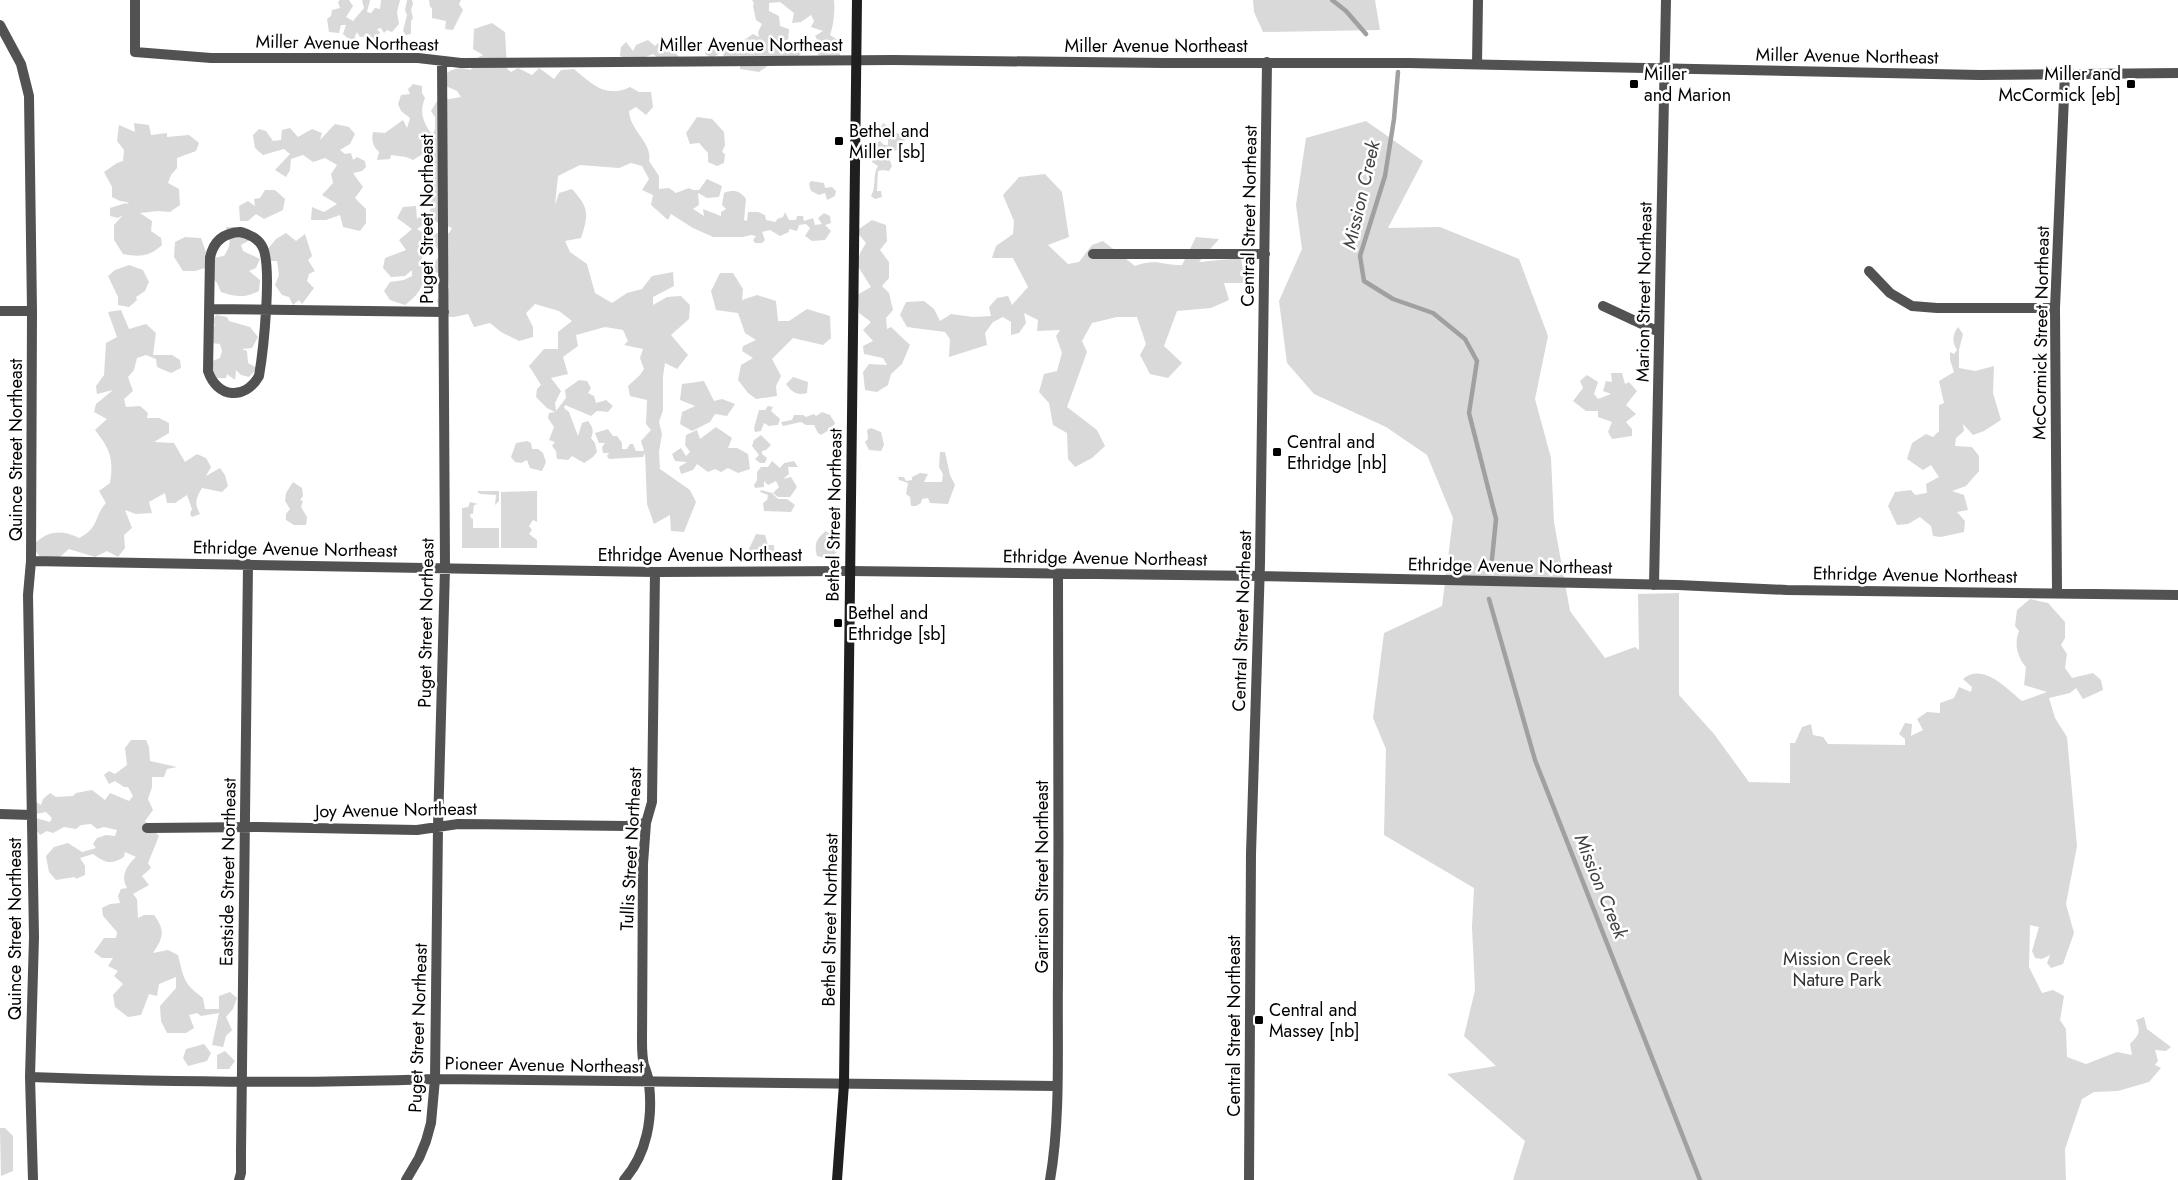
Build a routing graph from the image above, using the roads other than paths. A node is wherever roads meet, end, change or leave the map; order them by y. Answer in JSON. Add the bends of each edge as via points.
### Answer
{"nodes":[{"id":1,"x":135,"y":0,"type":"edge"},
{"id":2,"x":857,"y":0,"type":"edge"},
{"id":3,"x":1478,"y":0,"type":"edge"},
{"id":4,"x":1666,"y":0,"type":"edge"},
{"id":5,"x":0,"y":26,"type":"edge"},
{"id":6,"x":442,"y":61,"type":"junction"},
{"id":7,"x":856,"y":61,"type":"junction"},
{"id":8,"x":1266,"y":62,"type":"junction"},
{"id":9,"x":1477,"y":64,"type":"junction"},
{"id":10,"x":1665,"y":69,"type":"junction"},
{"id":11,"x":2065,"y":73,"type":"junction"},
{"id":12,"x":2178,"y":73,"type":"edge"},
{"id":13,"x":1093,"y":254,"type":"dead end"},
{"id":14,"x":1265,"y":254,"type":"junction"},
{"id":15,"x":1869,"y":271,"type":"dead end"},
{"id":16,"x":1603,"y":306,"type":"dead end"},
{"id":17,"x":2055,"y":308,"type":"junction"},
{"id":18,"x":210,"y":309,"type":"junction"},
{"id":19,"x":0,"y":311,"type":"edge"},
{"id":20,"x":32,"y":311,"type":"junction"},
{"id":21,"x":266,"y":311,"type":"junction"},
{"id":22,"x":444,"y":312,"type":"junction"},
{"id":23,"x":1659,"y":332,"type":"junction"},
{"id":24,"x":31,"y":561,"type":"junction"},
{"id":25,"x":248,"y":564,"type":"junction"},
{"id":26,"x":445,"y":568,"type":"junction"},
{"id":27,"x":849,"y":571,"type":"junction"},
{"id":28,"x":655,"y":572,"type":"junction"},
{"id":29,"x":1058,"y":574,"type":"junction"},
{"id":30,"x":1260,"y":576,"type":"junction"},
{"id":31,"x":1654,"y":585,"type":"junction"},
{"id":32,"x":2057,"y":593,"type":"junction"},
{"id":33,"x":2178,"y":595,"type":"edge"},
{"id":34,"x":0,"y":814,"type":"edge"},
{"id":35,"x":31,"y":815,"type":"junction"},
{"id":36,"x":646,"y":823,"type":"junction"},
{"id":37,"x":438,"y":827,"type":"junction"},
{"id":38,"x":147,"y":828,"type":"dead end"},
{"id":39,"x":245,"y":828,"type":"junction"},
{"id":40,"x":30,"y":1077,"type":"junction"},
{"id":41,"x":435,"y":1079,"type":"junction"},
{"id":42,"x":242,"y":1082,"type":"junction"},
{"id":43,"x":649,"y":1083,"type":"junction"},
{"id":44,"x":844,"y":1084,"type":"junction"},
{"id":45,"x":1056,"y":1086,"type":"junction"},
{"id":46,"x":33,"y":1180,"type":"edge"},
{"id":47,"x":238,"y":1180,"type":"edge"},
{"id":48,"x":406,"y":1180,"type":"edge"},
{"id":49,"x":624,"y":1180,"type":"edge"},
{"id":50,"x":837,"y":1180,"type":"edge"},
{"id":51,"x":1050,"y":1180,"type":"edge"},
{"id":52,"x":1249,"y":1180,"type":"edge"}],
"edges":[{"from":1,"to":6,"type":"street","name":"Miller Avenue Northeast","via":[[135,52],[211,58],[418,58]]},
{"from":2,"to":7,"type":"street","name":"Bethel Street Northeast"},
{"from":3,"to":9,"type":"street"},
{"from":4,"to":10,"type":"street","name":"Marion Street Northeast"},
{"from":5,"to":20,"type":"street","name":"Quince Street Northeast","via":[[21,64],[29,96]]},
{"from":6,"to":7,"type":"street","name":"Miller Avenue Northeast"},
{"from":6,"to":22,"type":"street","name":"Puget Street Northeast"},
{"from":7,"to":8,"type":"street","name":"Miller Avenue Northeast"},
{"from":7,"to":27,"type":"street","name":"Bethel Street Northeast"},
{"from":8,"to":9,"type":"street","name":"Miller Avenue Northeast"},
{"from":8,"to":14,"type":"street","name":"Central Street Northeast"},
{"from":9,"to":10,"type":"street","name":"Miller Avenue Northeast"},
{"from":10,"to":11,"type":"street","name":"Miller Avenue Northeast","via":[[1980,75]]},
{"from":10,"to":23,"type":"street","name":"Marion Street Northeast"},
{"from":11,"to":12,"type":"street","name":"Miller Avenue Northeast"},
{"from":11,"to":17,"type":"street","name":"McCormick Street Northeast"},
{"from":13,"to":14,"type":"street"},
{"from":14,"to":30,"type":"street","name":"Central Street Northeast"},
{"from":15,"to":17,"type":"street","via":[[1890,293],[1912,306]]},
{"from":16,"to":23,"type":"street"},
{"from":17,"to":32,"type":"street","name":"McCormick Street Northeast"},
{"from":18,"to":21,"type":"street"},
{"from":18,"to":21,"type":"street","via":[[211,251],[225,235],[240,232],[253,236],[265,253]]},
{"from":18,"to":21,"type":"street","via":[[208,371],[215,386],[230,393],[244,391],[255,384],[259,376]]},
{"from":19,"to":20,"type":"street"},
{"from":20,"to":24,"type":"street","name":"Quince Street Northeast"},
{"from":21,"to":22,"type":"street"},
{"from":22,"to":26,"type":"street","name":"Puget Street Northeast"},
{"from":23,"to":31,"type":"street","name":"Marion Street Northeast"},
{"from":24,"to":25,"type":"street","name":"Ethridge Avenue Northeast"},
{"from":24,"to":35,"type":"street","name":"Quince Street Northeast","via":[[28,595]]},
{"from":25,"to":26,"type":"street","name":"Ethridge Avenue Northeast"},
{"from":25,"to":39,"type":"street","name":"Eastside Street Northeast"},
{"from":26,"to":28,"type":"street","name":"Ethridge Avenue Northeast"},
{"from":26,"to":37,"type":"street","name":"Puget Street Northeast"},
{"from":27,"to":28,"type":"street","name":"Ethridge Avenue Northeast"},
{"from":27,"to":29,"type":"street","name":"Ethridge Avenue Northeast"},
{"from":27,"to":44,"type":"street","name":"Bethel Street Northeast"},
{"from":28,"to":36,"type":"street","name":"Tullis Street Northeast","via":[[652,802]]},
{"from":29,"to":30,"type":"street","name":"Ethridge Avenue Northeast"},
{"from":29,"to":45,"type":"street","name":"Garrison Street Northeast"},
{"from":30,"to":31,"type":"street","name":"Ethridge Avenue Northeast"},
{"from":30,"to":52,"type":"street","name":"Central Street Northeast","via":[[1251,854]]},
{"from":31,"to":32,"type":"street","name":"Ethridge Avenue Northeast","via":[[1778,590]]},
{"from":32,"to":33,"type":"street","name":"Ethridge Avenue Northeast"},
{"from":34,"to":35,"type":"street"},
{"from":35,"to":40,"type":"street","name":"Quince Street Northeast","via":[[34,936]]},
{"from":36,"to":37,"type":"street","name":"Joy Avenue Northeast","via":[[626,826],[458,824]]},
{"from":36,"to":43,"type":"street","name":"Tullis Street Northeast","via":[[642,1042]]},
{"from":37,"to":39,"type":"street","name":"Joy Avenue Northeast","via":[[417,830]]},
{"from":37,"to":41,"type":"street","name":"Puget Street Northeast"},
{"from":38,"to":39,"type":"street","name":"Joy Avenue Northeast"},
{"from":39,"to":42,"type":"street","name":"Eastside Street Northeast"},
{"from":40,"to":42,"type":"street","name":"Pioneer Avenue Northeast"},
{"from":40,"to":46,"type":"street","name":"Quince Street Northeast"},
{"from":41,"to":42,"type":"street","name":"Pioneer Avenue Northeast"},
{"from":41,"to":43,"type":"street","name":"Pioneer Avenue Northeast"},
{"from":41,"to":48,"type":"street","name":"Puget Street Northeast","via":[[426,1141]]},
{"from":42,"to":47,"type":"street","name":"Eastside Street Northeast","via":[[241,1174]]},
{"from":43,"to":44,"type":"street","name":"Pioneer Avenue Northeast"},
{"from":43,"to":49,"type":"street","name":"Tullis Street Northeast","via":[[648,1136]]},
{"from":44,"to":45,"type":"street","name":"Pioneer Avenue Northeast"},
{"from":44,"to":50,"type":"street","name":"Bethel Street Northeast"},
{"from":45,"to":51,"type":"street","name":"Garrison Street Northeast"}]}
